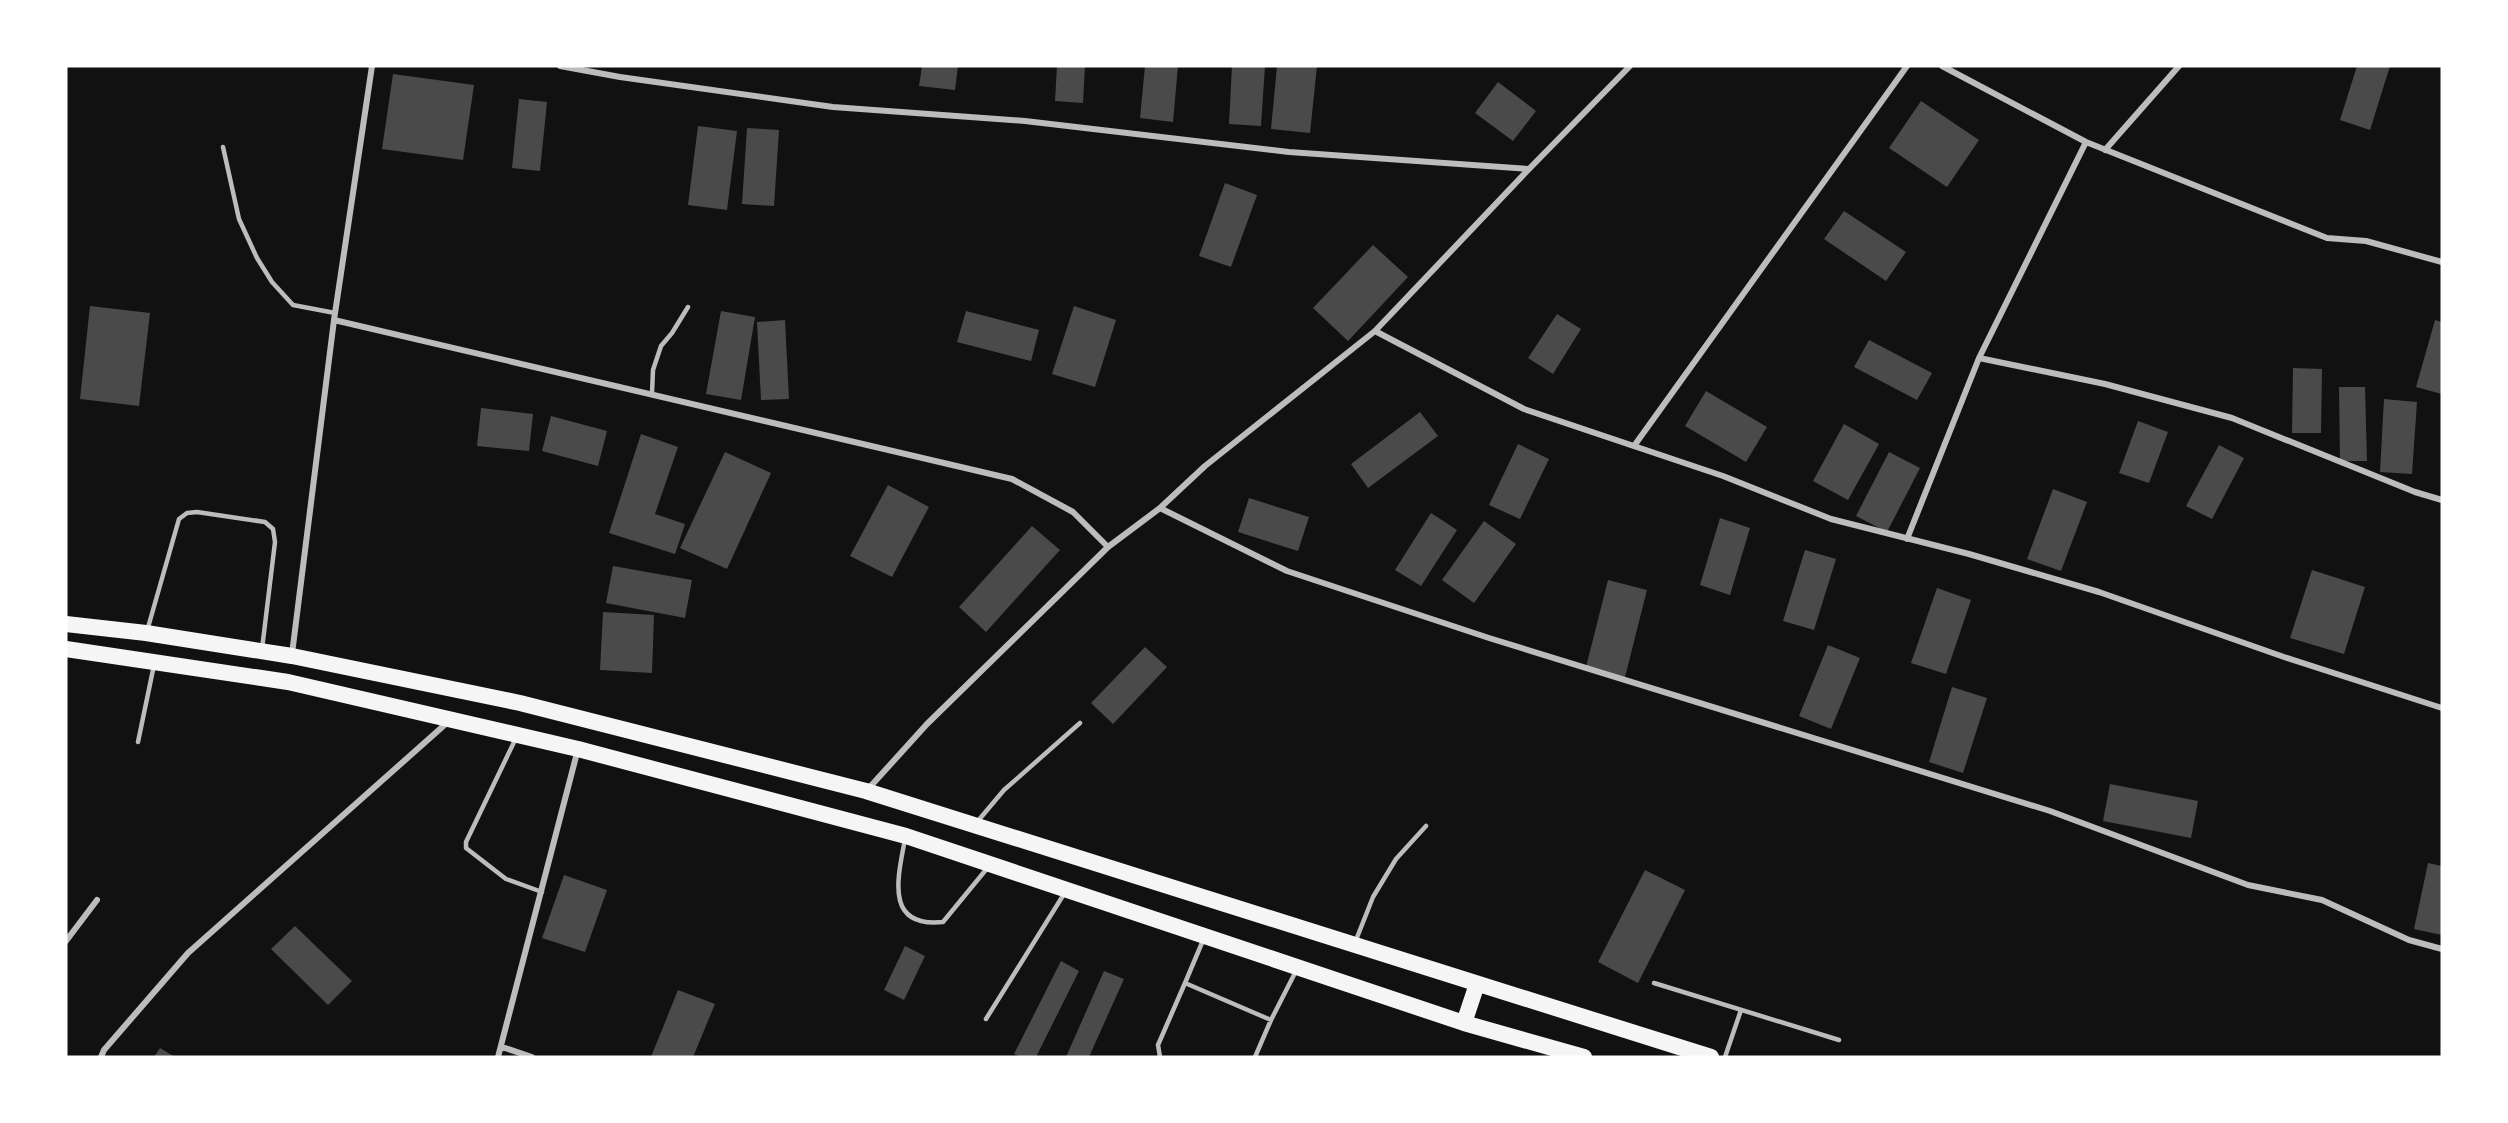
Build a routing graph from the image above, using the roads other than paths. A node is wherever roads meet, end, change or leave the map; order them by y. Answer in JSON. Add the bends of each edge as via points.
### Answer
{"nodes":[{"id":1,"x":372,"y":66,"type":"edge"},
{"id":2,"x":560,"y":66,"type":"edge"},
{"id":3,"x":1630,"y":66,"type":"edge"},
{"id":4,"x":1907,"y":66,"type":"edge"},
{"id":5,"x":1942,"y":66,"type":"edge"},
{"id":6,"x":2179,"y":66,"type":"edge"},
{"id":7,"x":2086,"y":142,"type":"junction"},
{"id":8,"x":223,"y":147,"type":"dead end"},
{"id":9,"x":2105,"y":150,"type":"junction"},
{"id":10,"x":1529,"y":169,"type":"junction"},
{"id":11,"x":2442,"y":262,"type":"edge"},
{"id":12,"x":688,"y":307,"type":"dead end"},
{"id":13,"x":335,"y":316,"type":"junction"},
{"id":14,"x":1375,"y":332,"type":"junction"},
{"id":15,"x":1979,"y":358,"type":"junction"},
{"id":16,"x":652,"y":393,"type":"junction"},
{"id":17,"x":1634,"y":446,"type":"junction"},
{"id":18,"x":2442,"y":500,"type":"edge"},
{"id":19,"x":1160,"y":508,"type":"junction"},
{"id":20,"x":1907,"y":538,"type":"junction"},
{"id":21,"x":1108,"y":548,"type":"junction"},
{"id":22,"x":66,"y":624,"type":"edge"},
{"id":23,"x":146,"y":633,"type":"junction"},
{"id":24,"x":66,"y":649,"type":"edge"},
{"id":25,"x":261,"y":651,"type":"junction"},
{"id":26,"x":292,"y":656,"type":"junction"},
{"id":27,"x":155,"y":662,"type":"junction"},
{"id":28,"x":2442,"y":708,"type":"edge"},
{"id":29,"x":451,"y":719,"type":"junction"},
{"id":30,"x":1080,"y":723,"type":"dead end"},
{"id":31,"x":518,"y":735,"type":"junction"},
{"id":32,"x":138,"y":742,"type":"dead end"},
{"id":33,"x":578,"y":749,"type":"junction"},
{"id":34,"x":866,"y":791,"type":"junction"},
{"id":35,"x":975,"y":824,"type":"junction"},
{"id":36,"x":1426,"y":826,"type":"dead end"},
{"id":37,"x":906,"y":836,"type":"junction"},
{"id":38,"x":991,"y":864,"type":"junction"},
{"id":39,"x":1066,"y":890,"type":"junction"},
{"id":40,"x":542,"y":892,"type":"junction"},
{"id":41,"x":97,"y":900,"type":"dead end"},
{"id":42,"x":1205,"y":936,"type":"junction"},
{"id":43,"x":66,"y":941,"type":"edge"},
{"id":44,"x":1354,"y":945,"type":"junction"},
{"id":45,"x":2442,"y":949,"type":"edge"},
{"id":46,"x":1298,"y":967,"type":"junction"},
{"id":47,"x":1185,"y":983,"type":"junction"},
{"id":48,"x":1654,"y":983,"type":"dead end"},
{"id":49,"x":1477,"y":984,"type":"junction"},
{"id":50,"x":1740,"y":1010,"type":"junction"},
{"id":51,"x":986,"y":1019,"type":"dead end"},
{"id":52,"x":1271,"y":1020,"type":"junction"},
{"id":53,"x":1464,"y":1023,"type":"junction"},
{"id":54,"x":1839,"y":1040,"type":"dead end"},
{"id":55,"x":502,"y":1047,"type":"junction"},
{"id":56,"x":101,"y":1057,"type":"edge"},
{"id":57,"x":498,"y":1057,"type":"edge"},
{"id":58,"x":532,"y":1057,"type":"edge"},
{"id":59,"x":1160,"y":1057,"type":"edge"},
{"id":60,"x":1256,"y":1057,"type":"edge"},
{"id":61,"x":1584,"y":1057,"type":"edge"},
{"id":62,"x":1711,"y":1057,"type":"edge"},
{"id":63,"x":1725,"y":1057,"type":"edge"}],
"edges":[{"from":1,"to":13,"type":"street"},
{"from":2,"to":10,"type":"street","via":[[833,107],[1025,121],[1289,152]]},
{"from":3,"to":10,"type":"street"},
{"from":4,"to":17,"type":"street"},
{"from":5,"to":7,"type":"street"},
{"from":6,"to":9,"type":"street"},
{"from":7,"to":9,"type":"street"},
{"from":7,"to":15,"type":"street"},
{"from":8,"to":13,"type":"lane","via":[[239,219],[272,282],[294,305]]},
{"from":9,"to":11,"type":"street","via":[[2327,238],[2366,241]]},
{"from":10,"to":14,"type":"street"},
{"from":12,"to":16,"type":"lane","via":[[661,346],[653,370]]},
{"from":13,"to":16,"type":"street"},
{"from":13,"to":26,"type":"street"},
{"from":14,"to":17,"type":"street","via":[[1524,409]]},
{"from":14,"to":19,"type":"street","via":[[1205,466]]},
{"from":15,"to":18,"type":"street","via":[[2105,384],[2232,418]]},
{"from":15,"to":20,"type":"street"},
{"from":16,"to":21,"type":"street","via":[[1012,479],[1073,512]]},
{"from":17,"to":20,"type":"street","via":[[1831,519]]},
{"from":19,"to":21,"type":"street"},
{"from":19,"to":45,"type":"street","via":[[1287,572],[2050,811],[2248,885],[2322,900],[2409,940]]},
{"from":20,"to":28,"type":"street","via":[[2099,592]]},
{"from":21,"to":34,"type":"street","via":[[927,724]]},
{"from":22,"to":23,"type":"highway"},
{"from":23,"to":25,"type":"highway"},
{"from":23,"to":25,"type":"lane","via":[[179,519],[197,512],[265,522],[273,529],[275,542]]},
{"from":24,"to":27,"type":"highway"},
{"from":25,"to":26,"type":"highway"},
{"from":26,"to":34,"type":"highway","via":[[520,703]]},
{"from":27,"to":29,"type":"highway","via":[[288,682]]},
{"from":27,"to":32,"type":"lane"},
{"from":29,"to":31,"type":"highway"},
{"from":29,"to":56,"type":"street","via":[[188,953]]},
{"from":30,"to":35,"type":"lane","via":[[1004,790]]},
{"from":31,"to":33,"type":"highway"},
{"from":31,"to":40,"type":"lane","via":[[466,849],[506,879]]},
{"from":33,"to":37,"type":"highway"},
{"from":33,"to":40,"type":"street"},
{"from":34,"to":35,"type":"highway"},
{"from":35,"to":44,"type":"highway"},
{"from":36,"to":44,"type":"lane","via":[[1396,859],[1378,888]]},
{"from":37,"to":38,"type":"highway"},
{"from":37,"to":38,"type":"lane","via":[[898,898],[909,917],[928,924],[943,922]]},
{"from":38,"to":39,"type":"highway"},
{"from":39,"to":42,"type":"highway"},
{"from":39,"to":51,"type":"lane"},
{"from":40,"to":55,"type":"street"},
{"from":41,"to":43,"type":"street"},
{"from":42,"to":46,"type":"highway"},
{"from":42,"to":47,"type":"lane"},
{"from":44,"to":49,"type":"highway"},
{"from":46,"to":52,"type":"lane"},
{"from":46,"to":53,"type":"highway"},
{"from":47,"to":52,"type":"lane"},
{"from":47,"to":59,"type":"lane","via":[[1158,1045]]},
{"from":48,"to":50,"type":"lane"},
{"from":49,"to":53,"type":"highway"},
{"from":49,"to":62,"type":"highway"},
{"from":50,"to":54,"type":"lane"},
{"from":50,"to":63,"type":"lane"},
{"from":52,"to":60,"type":"lane"},
{"from":53,"to":61,"type":"highway"},
{"from":55,"to":57,"type":"street"},
{"from":55,"to":58,"type":"street"}]}
